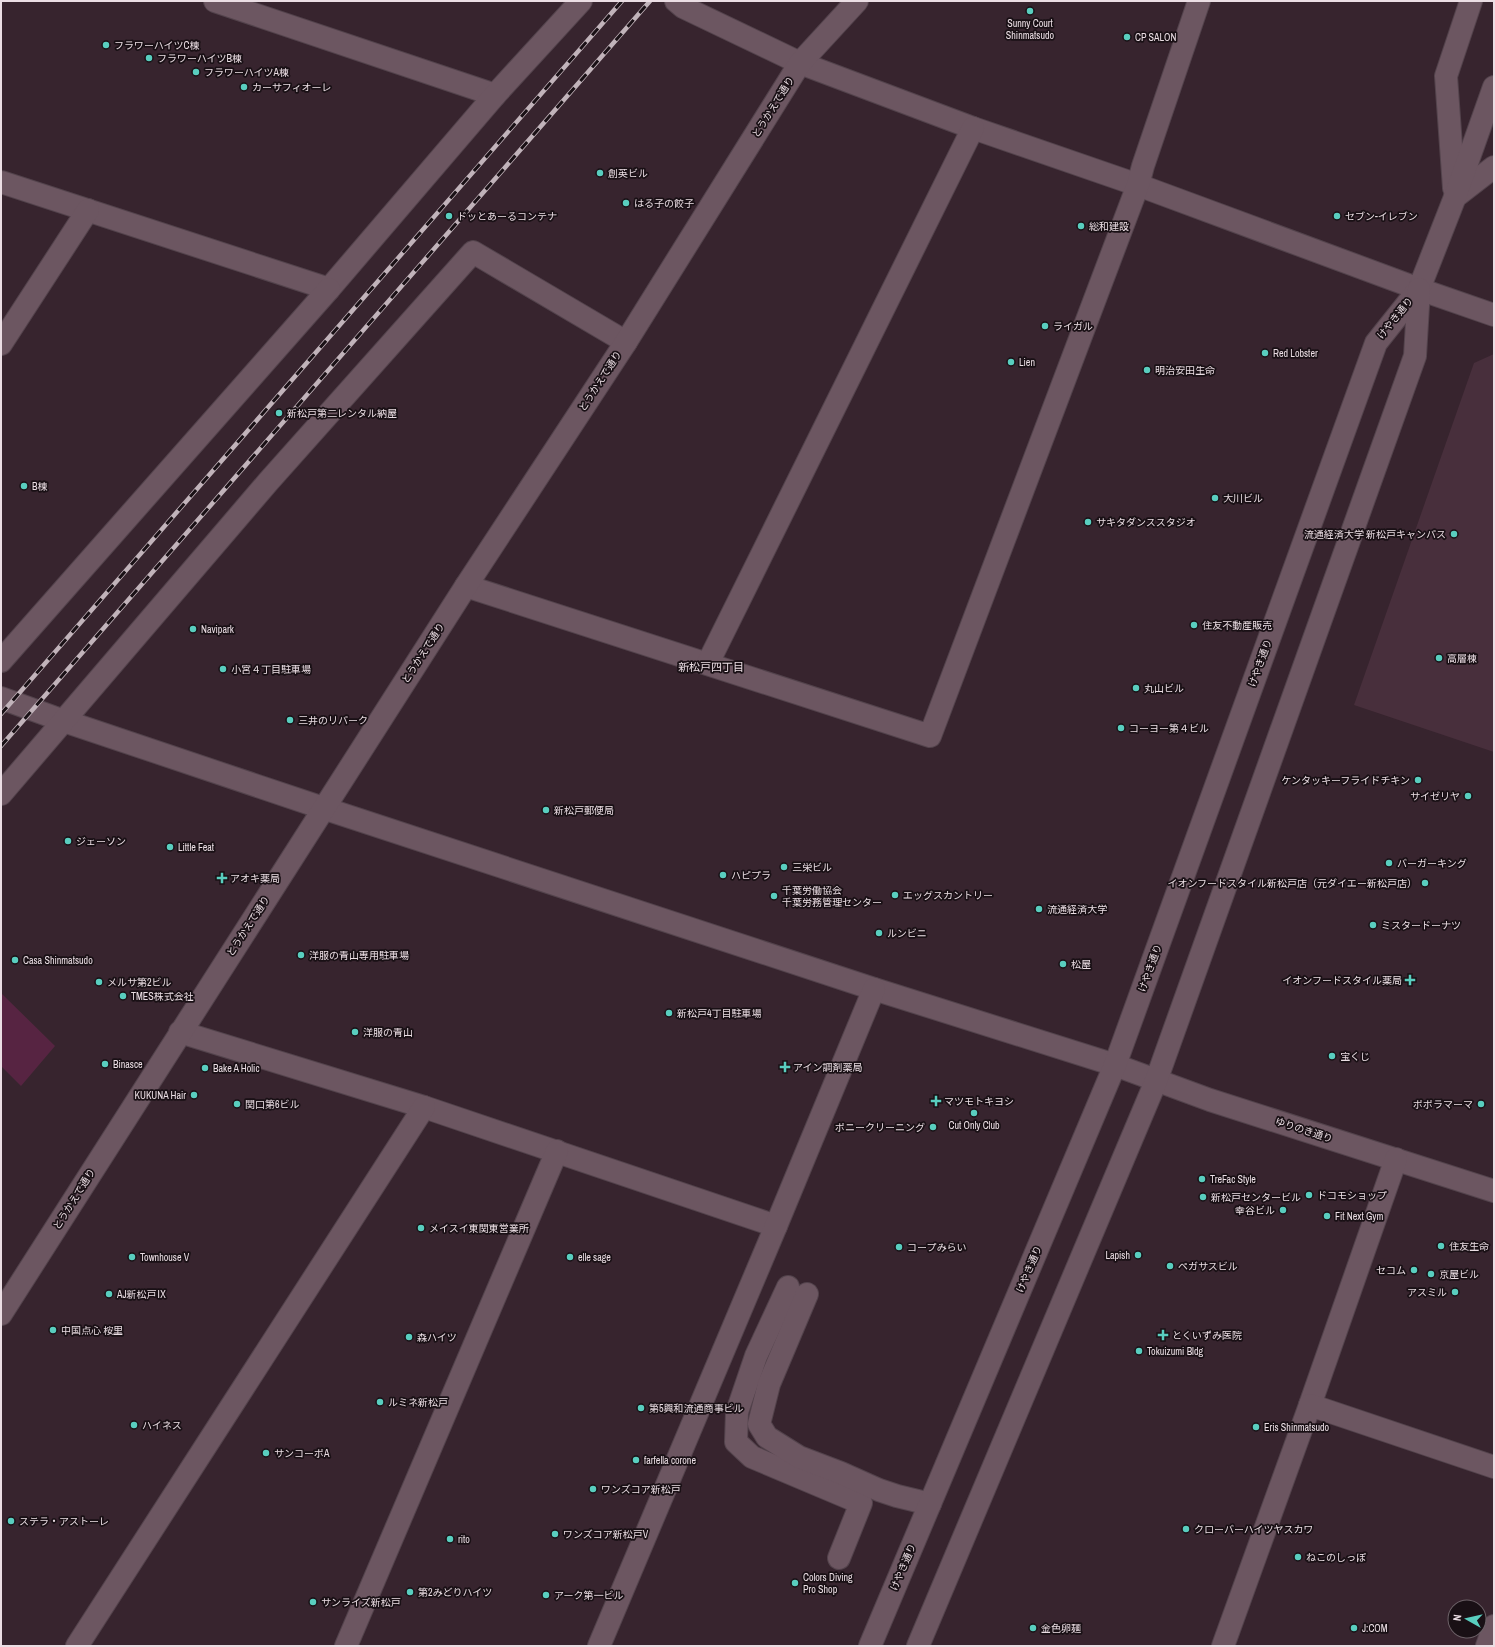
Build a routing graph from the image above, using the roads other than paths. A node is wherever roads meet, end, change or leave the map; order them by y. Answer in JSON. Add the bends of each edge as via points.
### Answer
{"nodes":[{"id":1,"x":216,"y":1,"type":"edge"},
{"id":2,"x":581,"y":1,"type":"edge"},
{"id":3,"x":676,"y":1,"type":"edge"},
{"id":4,"x":857,"y":1,"type":"edge"},
{"id":5,"x":1200,"y":1,"type":"edge"},
{"id":6,"x":1471,"y":1,"type":"edge"},
{"id":7,"x":800,"y":63,"type":"junction"},
{"id":8,"x":1494,"y":87,"type":"edge"},
{"id":9,"x":495,"y":95,"type":"junction"},
{"id":10,"x":973,"y":128,"type":"junction"},
{"id":11,"x":1494,"y":167,"type":"edge"},
{"id":12,"x":1,"y":182,"type":"edge"},
{"id":13,"x":1138,"y":185,"type":"junction"},
{"id":14,"x":1455,"y":197,"type":"junction"},
{"id":15,"x":88,"y":210,"type":"junction"},
{"id":16,"x":329,"y":289,"type":"junction"},
{"id":17,"x":1419,"y":289,"type":"junction"},
{"id":18,"x":1494,"y":315,"type":"edge"},
{"id":19,"x":626,"y":342,"type":"junction"},
{"id":20,"x":1,"y":344,"type":"edge"},
{"id":21,"x":466,"y":586,"type":"junction"},
{"id":22,"x":1,"y":661,"type":"edge"},
{"id":23,"x":708,"y":663,"type":"junction"},
{"id":24,"x":1,"y":698,"type":"edge"},
{"id":25,"x":64,"y":721,"type":"junction"},
{"id":26,"x":1,"y":794,"type":"edge"},
{"id":27,"x":323,"y":808,"type":"junction"},
{"id":28,"x":874,"y":989,"type":"junction"},
{"id":29,"x":180,"y":1032,"type":"junction"},
{"id":30,"x":1115,"y":1065,"type":"junction"},
{"id":31,"x":1156,"y":1081,"type":"junction"},
{"id":32,"x":424,"y":1107,"type":"junction"},
{"id":33,"x":557,"y":1151,"type":"junction"},
{"id":34,"x":1396,"y":1159,"type":"junction"},
{"id":35,"x":1494,"y":1191,"type":"edge"},
{"id":36,"x":776,"y":1226,"type":"junction"},
{"id":37,"x":1,"y":1314,"type":"edge"},
{"id":38,"x":1310,"y":1404,"type":"junction"},
{"id":39,"x":1494,"y":1467,"type":"edge"},
{"id":40,"x":930,"y":1504,"type":"junction"},
{"id":41,"x":839,"y":1558,"type":"dead end"},
{"id":42,"x":1494,"y":1626,"type":"edge"},
{"id":43,"x":77,"y":1646,"type":"edge"},
{"id":44,"x":346,"y":1646,"type":"edge"},
{"id":45,"x":599,"y":1646,"type":"edge"},
{"id":46,"x":870,"y":1646,"type":"edge"},
{"id":47,"x":918,"y":1646,"type":"edge"},
{"id":48,"x":1223,"y":1646,"type":"edge"},
{"id":49,"x":1487,"y":1646,"type":"edge"}],
"edges":[{"from":1,"to":9,"type":"street"},
{"from":2,"to":9,"type":"street"},
{"from":3,"to":7,"type":"street","via":[[683,7]]},
{"from":4,"to":7,"type":"street","name":"とうかえで通り"},
{"from":5,"to":13,"type":"street","via":[[1142,166]]},
{"from":6,"to":14,"type":"street","via":[[1446,76]]},
{"from":7,"to":10,"type":"street"},
{"from":7,"to":19,"type":"street","name":"とうかえで通り"},
{"from":8,"to":14,"type":"street","name":"けやき通り"},
{"from":9,"to":16,"type":"street"},
{"from":10,"to":13,"type":"street"},
{"from":10,"to":23,"type":"street"},
{"from":11,"to":14,"type":"street"},
{"from":12,"to":15,"type":"street"},
{"from":13,"to":17,"type":"street"},
{"from":13,"to":23,"type":"street","via":[[930,736]]},
{"from":14,"to":17,"type":"street","name":"けやき通り"},
{"from":15,"to":16,"type":"street"},
{"from":15,"to":20,"type":"street"},
{"from":16,"to":22,"type":"street"},
{"from":17,"to":18,"type":"street"},
{"from":17,"to":30,"type":"street","name":"けやき通り","via":[[1376,343]]},
{"from":17,"to":31,"type":"street","name":"けやき通り","via":[[1415,356]]},
{"from":19,"to":21,"type":"street","name":"とうかえで通り"},
{"from":19,"to":25,"type":"street","via":[[473,252],[268,482]]},
{"from":21,"to":23,"type":"street"},
{"from":21,"to":27,"type":"street","name":"とうかえで通り"},
{"from":24,"to":25,"type":"street","name":"ゆりのき通り"},
{"from":25,"to":26,"type":"street"},
{"from":25,"to":27,"type":"street","name":"ゆりのき通り"},
{"from":27,"to":28,"type":"street","name":"ゆりのき通り"},
{"from":27,"to":29,"type":"street","name":"とうかえで通り"},
{"from":28,"to":30,"type":"street","name":"ゆりのき通り"},
{"from":28,"to":36,"type":"street"},
{"from":29,"to":32,"type":"street"},
{"from":29,"to":37,"type":"street","name":"とうかえで通り"},
{"from":30,"to":31,"type":"street","name":"ゆりのき通り"},
{"from":30,"to":40,"type":"street","name":"けやき通り"},
{"from":31,"to":34,"type":"street","name":"ゆりのき通り"},
{"from":31,"to":47,"type":"street","name":"けやき通り"},
{"from":32,"to":33,"type":"street"},
{"from":32,"to":43,"type":"street"},
{"from":33,"to":36,"type":"street"},
{"from":33,"to":44,"type":"street"},
{"from":34,"to":35,"type":"street","name":"ゆりのき通り"},
{"from":34,"to":38,"type":"street"},
{"from":36,"to":45,"type":"street"},
{"from":38,"to":39,"type":"street"},
{"from":38,"to":48,"type":"street"},
{"from":40,"to":41,"type":"street","via":[[879,1490],[799,1457],[767,1437],[759,1424],[797,1290],[756,1356],[737,1412],[736,1442],[752,1457],[861,1503]]},
{"from":40,"to":46,"type":"street","name":"けやき通り"},
{"from":42,"to":49,"type":"street"}]}
